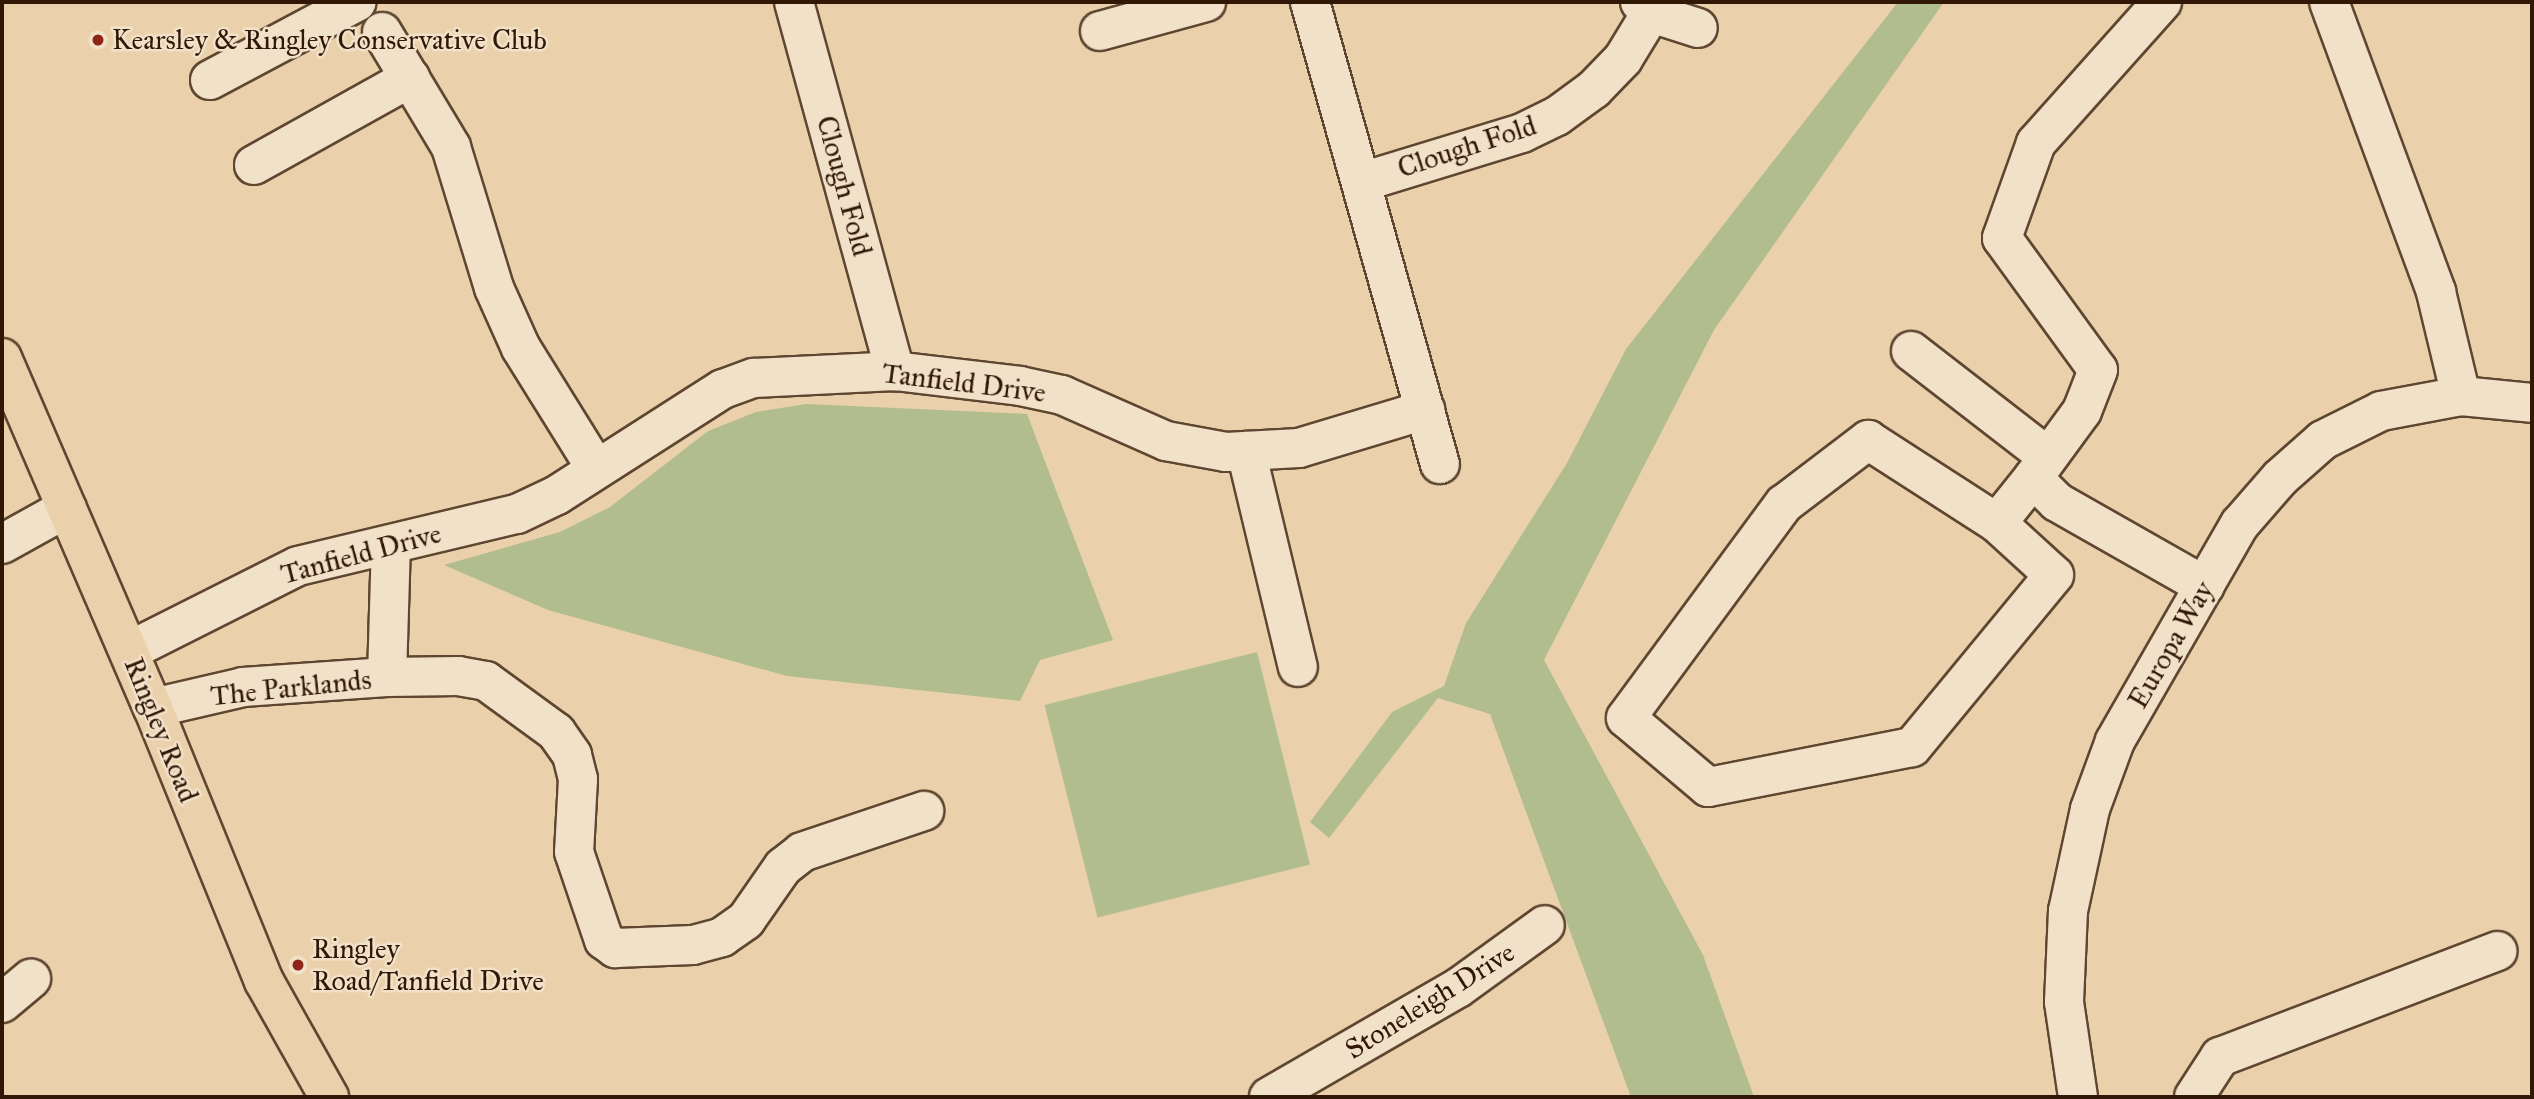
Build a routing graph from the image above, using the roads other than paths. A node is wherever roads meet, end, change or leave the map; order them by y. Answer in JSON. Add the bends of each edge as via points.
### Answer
{"nodes":[{"id":1,"x":357,"y":2,"type":"edge"},
{"id":2,"x":794,"y":2,"type":"edge"},
{"id":3,"x":1206,"y":2,"type":"edge"},
{"id":4,"x":1310,"y":2,"type":"edge"},
{"id":5,"x":2162,"y":2,"type":"edge"},
{"id":6,"x":2329,"y":2,"type":"edge"},
{"id":7,"x":1646,"y":8,"type":"edge"},
{"id":8,"x":1139,"y":11,"type":"edge"},
{"id":9,"x":1698,"y":27,"type":"dead end"},
{"id":10,"x":1100,"y":31,"type":"dead end"},
{"id":11,"x":382,"y":32,"type":"dead end"},
{"id":12,"x":410,"y":78,"type":"junction"},
{"id":13,"x":210,"y":80,"type":"dead end"},
{"id":14,"x":254,"y":165,"type":"dead end"},
{"id":15,"x":1362,"y":182,"type":"junction"},
{"id":16,"x":1911,"y":351,"type":"dead end"},
{"id":17,"x":2,"y":358,"type":"edge"},
{"id":18,"x":895,"y":371,"type":"junction"},
{"id":19,"x":2460,"y":396,"type":"junction"},
{"id":20,"x":2532,"y":403,"type":"edge"},
{"id":21,"x":1425,"y":410,"type":"junction"},
{"id":22,"x":1246,"y":451,"type":"junction"},
{"id":23,"x":1440,"y":464,"type":"dead end"},
{"id":24,"x":595,"y":467,"type":"junction"},
{"id":25,"x":2041,"y":467,"type":"junction"},
{"id":26,"x":67,"y":508,"type":"junction"},
{"id":27,"x":1997,"y":523,"type":"junction"},
{"id":28,"x":2,"y":544,"type":"edge"},
{"id":29,"x":391,"y":545,"type":"junction"},
{"id":30,"x":2205,"y":586,"type":"junction"},
{"id":31,"x":129,"y":651,"type":"junction"},
{"id":32,"x":1298,"y":667,"type":"dead end"},
{"id":33,"x":387,"y":677,"type":"junction"},
{"id":34,"x":153,"y":708,"type":"junction"},
{"id":35,"x":924,"y":811,"type":"dead end"},
{"id":36,"x":1545,"y":925,"type":"dead end"},
{"id":37,"x":2497,"y":951,"type":"dead end"},
{"id":38,"x":1320,"y":1086,"type":"edge"},
{"id":39,"x":329,"y":1097,"type":"edge"},
{"id":40,"x":1269,"y":1097,"type":"edge"},
{"id":41,"x":2078,"y":1097,"type":"edge"},
{"id":42,"x":2194,"y":1097,"type":"edge"}],
"edges":[{"from":1,"to":13,"type":"street"},
{"from":2,"to":18,"type":"street","name":"Clough Fold"},
{"from":3,"to":8,"type":"street"},
{"from":4,"to":15,"type":"street","name":"Clough Fold"},
{"from":5,"to":25,"type":"street","via":[[2036,143],[2002,238],[2098,370],[2082,411]]},
{"from":6,"to":19,"type":"street","via":[[2436,292]]},
{"from":7,"to":9,"type":"street","name":"Clough Fold"},
{"from":7,"to":15,"type":"street","name":"Clough Fold","via":[[1623,60],[1557,116],[1522,133]]},
{"from":8,"to":10,"type":"street"},
{"from":11,"to":12,"type":"street"},
{"from":12,"to":14,"type":"street"},
{"from":12,"to":24,"type":"street","via":[[451,147],[494,288],[521,348]]},
{"from":15,"to":21,"type":"street","name":"Clough Fold"},
{"from":16,"to":25,"type":"street"},
{"from":17,"to":26,"type":"main road","name":"Ringley Road"},
{"from":18,"to":22,"type":"street","name":"Tanfield Drive","via":[[1062,395],[1166,441]]},
{"from":18,"to":24,"type":"street","name":"Tanfield Drive","via":[[754,378],[723,389]]},
{"from":19,"to":20,"type":"street","name":"Europa Way"},
{"from":19,"to":30,"type":"street","name":"Europa Way","via":[[2381,411],[2323,440],[2280,478],[2240,524]]},
{"from":21,"to":22,"type":"street","name":"Tanfield Drive","via":[[1299,448]]},
{"from":21,"to":23,"type":"street","name":"Clough Fold"},
{"from":22,"to":32,"type":"street"},
{"from":24,"to":29,"type":"street","name":"Tanfield Drive","via":[[557,495],[517,514]]},
{"from":25,"to":27,"type":"street"},
{"from":25,"to":30,"type":"street","via":[[2057,502]]},
{"from":26,"to":28,"type":"street"},
{"from":26,"to":31,"type":"main road","name":"Ringley Road"},
{"from":27,"to":27,"type":"street","via":[[1868,440],[1784,504],[1626,718],[1708,787],[1912,747],[2054,575]]},
{"from":29,"to":31,"type":"street","name":"Tanfield Drive","via":[[298,566]]},
{"from":29,"to":33,"type":"street","name":"The Parklands"},
{"from":30,"to":41,"type":"street","name":"Europa Way","via":[[2115,741],[2090,809],[2068,911],[2064,1002]]},
{"from":31,"to":34,"type":"main road","name":"Ringley Road"},
{"from":33,"to":34,"type":"street","name":"The Parklands","via":[[243,687]]},
{"from":33,"to":35,"type":"street","name":"The Parklands","via":[[458,676],[486,681],[556,732],[572,755],[578,779],[574,852],[604,940],[615,948],[693,945],[722,937],[746,920],[782,867],[802,852]]},
{"from":34,"to":39,"type":"main road","name":"Ringley Road","via":[[264,981]]},
{"from":36,"to":38,"type":"street","name":"Stoneleigh Drive"},
{"from":37,"to":42,"type":"street","via":[[2220,1057]]},
{"from":38,"to":40,"type":"street","name":"Stoneleigh Drive"}]}
